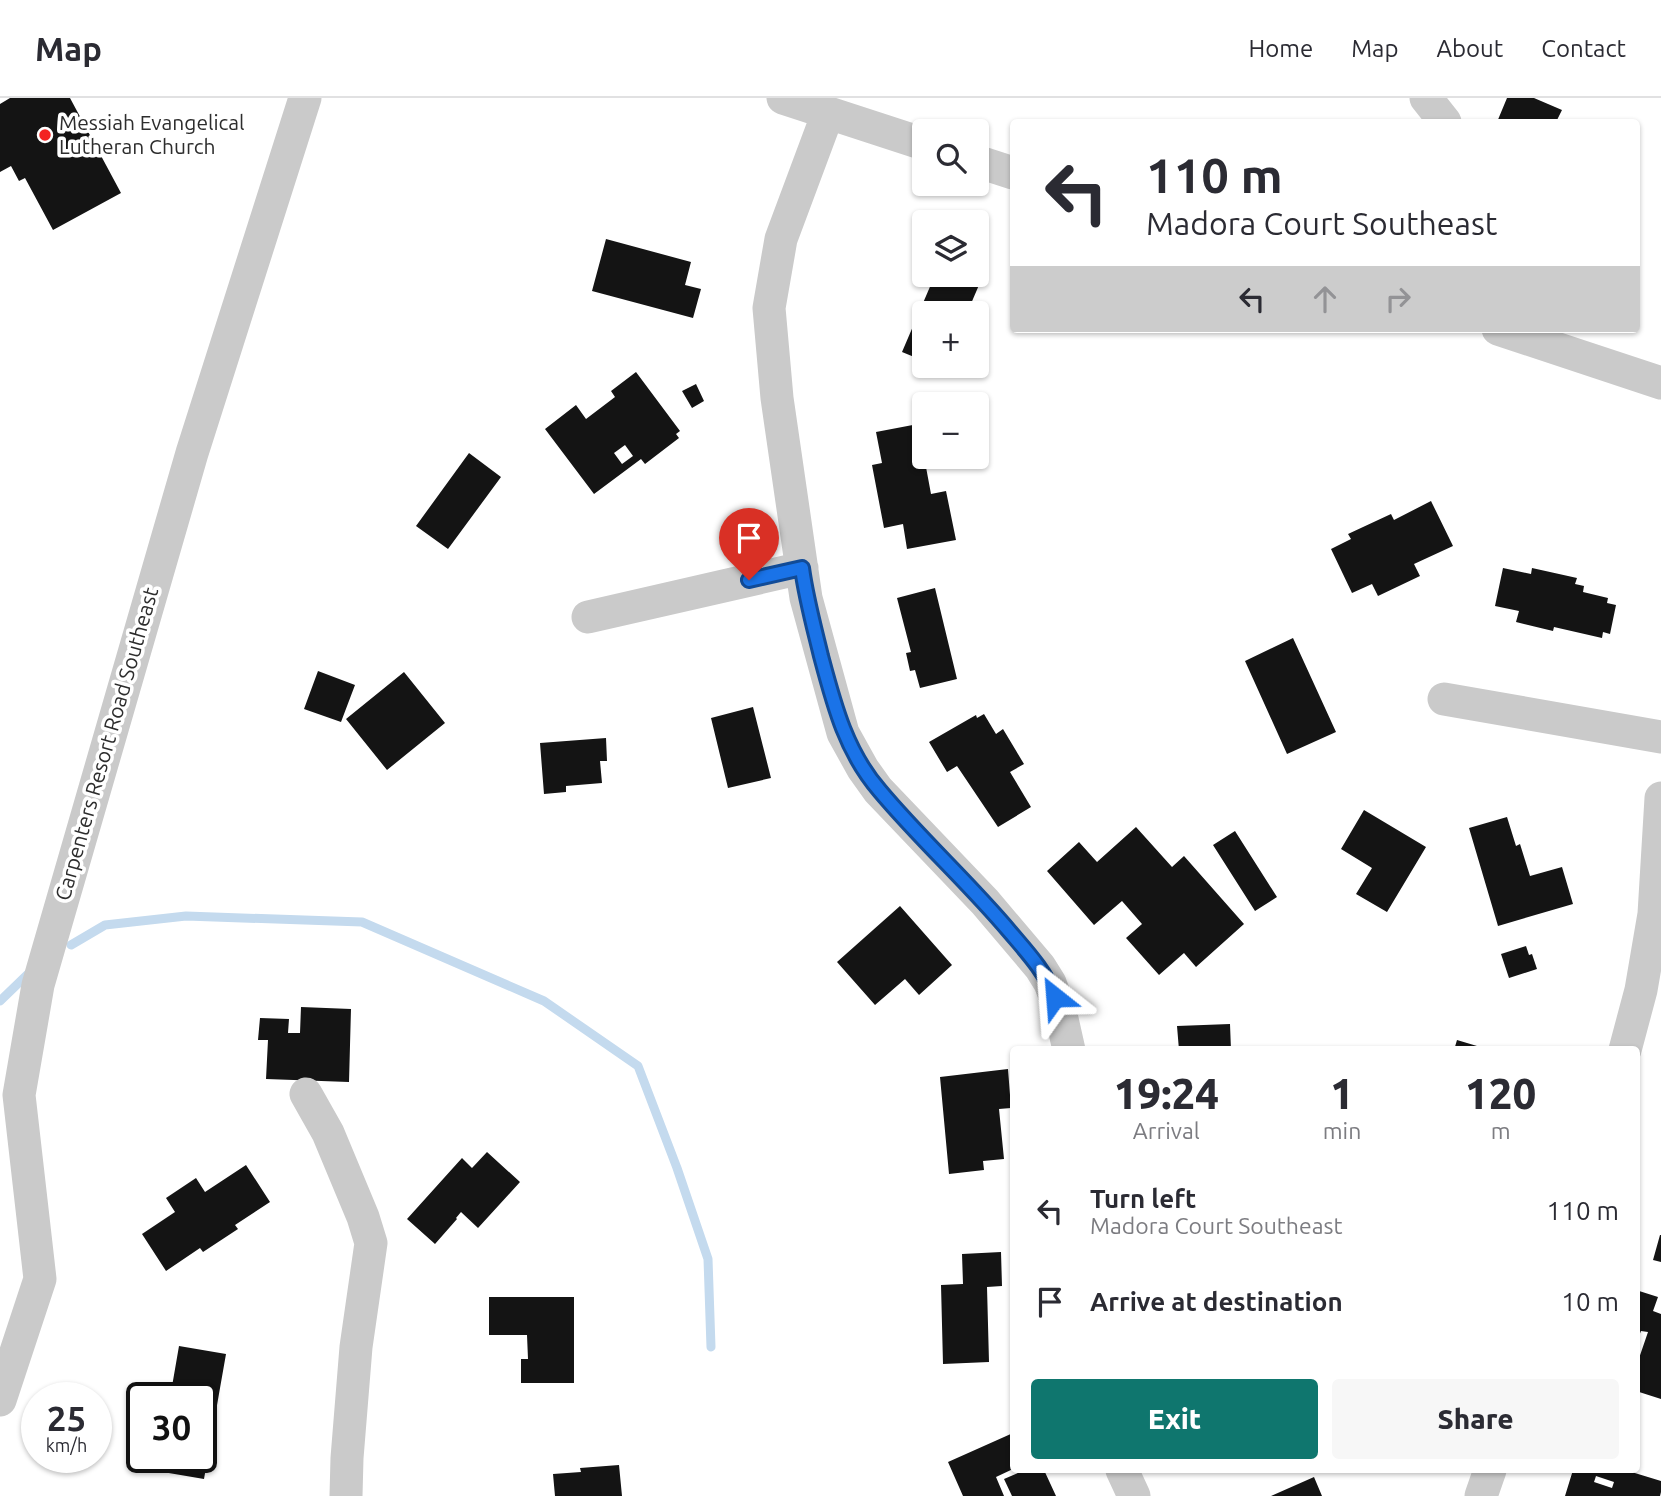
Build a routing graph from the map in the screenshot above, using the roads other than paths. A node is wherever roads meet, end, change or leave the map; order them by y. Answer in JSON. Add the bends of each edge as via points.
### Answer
{"nodes":[{"id":1,"x":305,"y":98,"type":"edge"},
{"id":2,"x":783,"y":98,"type":"edge"},
{"id":3,"x":1426,"y":98,"type":"edge"},
{"id":4,"x":828,"y":113,"type":"junction"},
{"id":5,"x":1443,"y":119,"type":"edge"},
{"id":6,"x":912,"y":140,"type":"edge"},
{"id":7,"x":989,"y":165,"type":"edge"},
{"id":8,"x":1010,"y":172,"type":"edge"},
{"id":9,"x":1510,"y":333,"type":"edge"},
{"id":10,"x":1661,"y":383,"type":"edge"},
{"id":11,"x":802,"y":568,"type":"junction"},
{"id":12,"x":588,"y":617,"type":"dead end"},
{"id":13,"x":1444,"y":699,"type":"dead end"},
{"id":14,"x":1661,"y":737,"type":"edge"},
{"id":15,"x":1661,"y":797,"type":"edge"},
{"id":16,"x":1068,"y":1046,"type":"edge"},
{"id":17,"x":1626,"y":1046,"type":"edge"},
{"id":18,"x":306,"y":1094,"type":"dead end"},
{"id":19,"x":0,"y":1400,"type":"edge"},
{"id":20,"x":1123,"y":1473,"type":"edge"},
{"id":21,"x":1489,"y":1473,"type":"edge"},
{"id":22,"x":346,"y":1496,"type":"edge"},
{"id":23,"x":1134,"y":1496,"type":"edge"},
{"id":24,"x":1481,"y":1496,"type":"edge"}],
"edges":[{"from":1,"to":19,"type":"street","name":"Carpenters Resort Road Southeast","via":[[191,453],[38,985],[19,1095],[40,1279]]},
{"from":2,"to":4,"type":"street"},
{"from":3,"to":5,"type":"street"},
{"from":4,"to":6,"type":"street"},
{"from":4,"to":11,"type":"street","via":[[781,239],[769,308]]},
{"from":7,"to":8,"type":"street"},
{"from":9,"to":10,"type":"street"},
{"from":11,"to":12,"type":"street"},
{"from":11,"to":16,"type":"street","via":[[843,733],[878,790],[1040,967],[1060,1010]]},
{"from":13,"to":14,"type":"street"},
{"from":15,"to":17,"type":"street","via":[[1654,914]]},
{"from":18,"to":22,"type":"street","via":[[328,1133],[371,1243],[356,1347]]},
{"from":20,"to":23,"type":"street"},
{"from":21,"to":24,"type":"street"}]}
